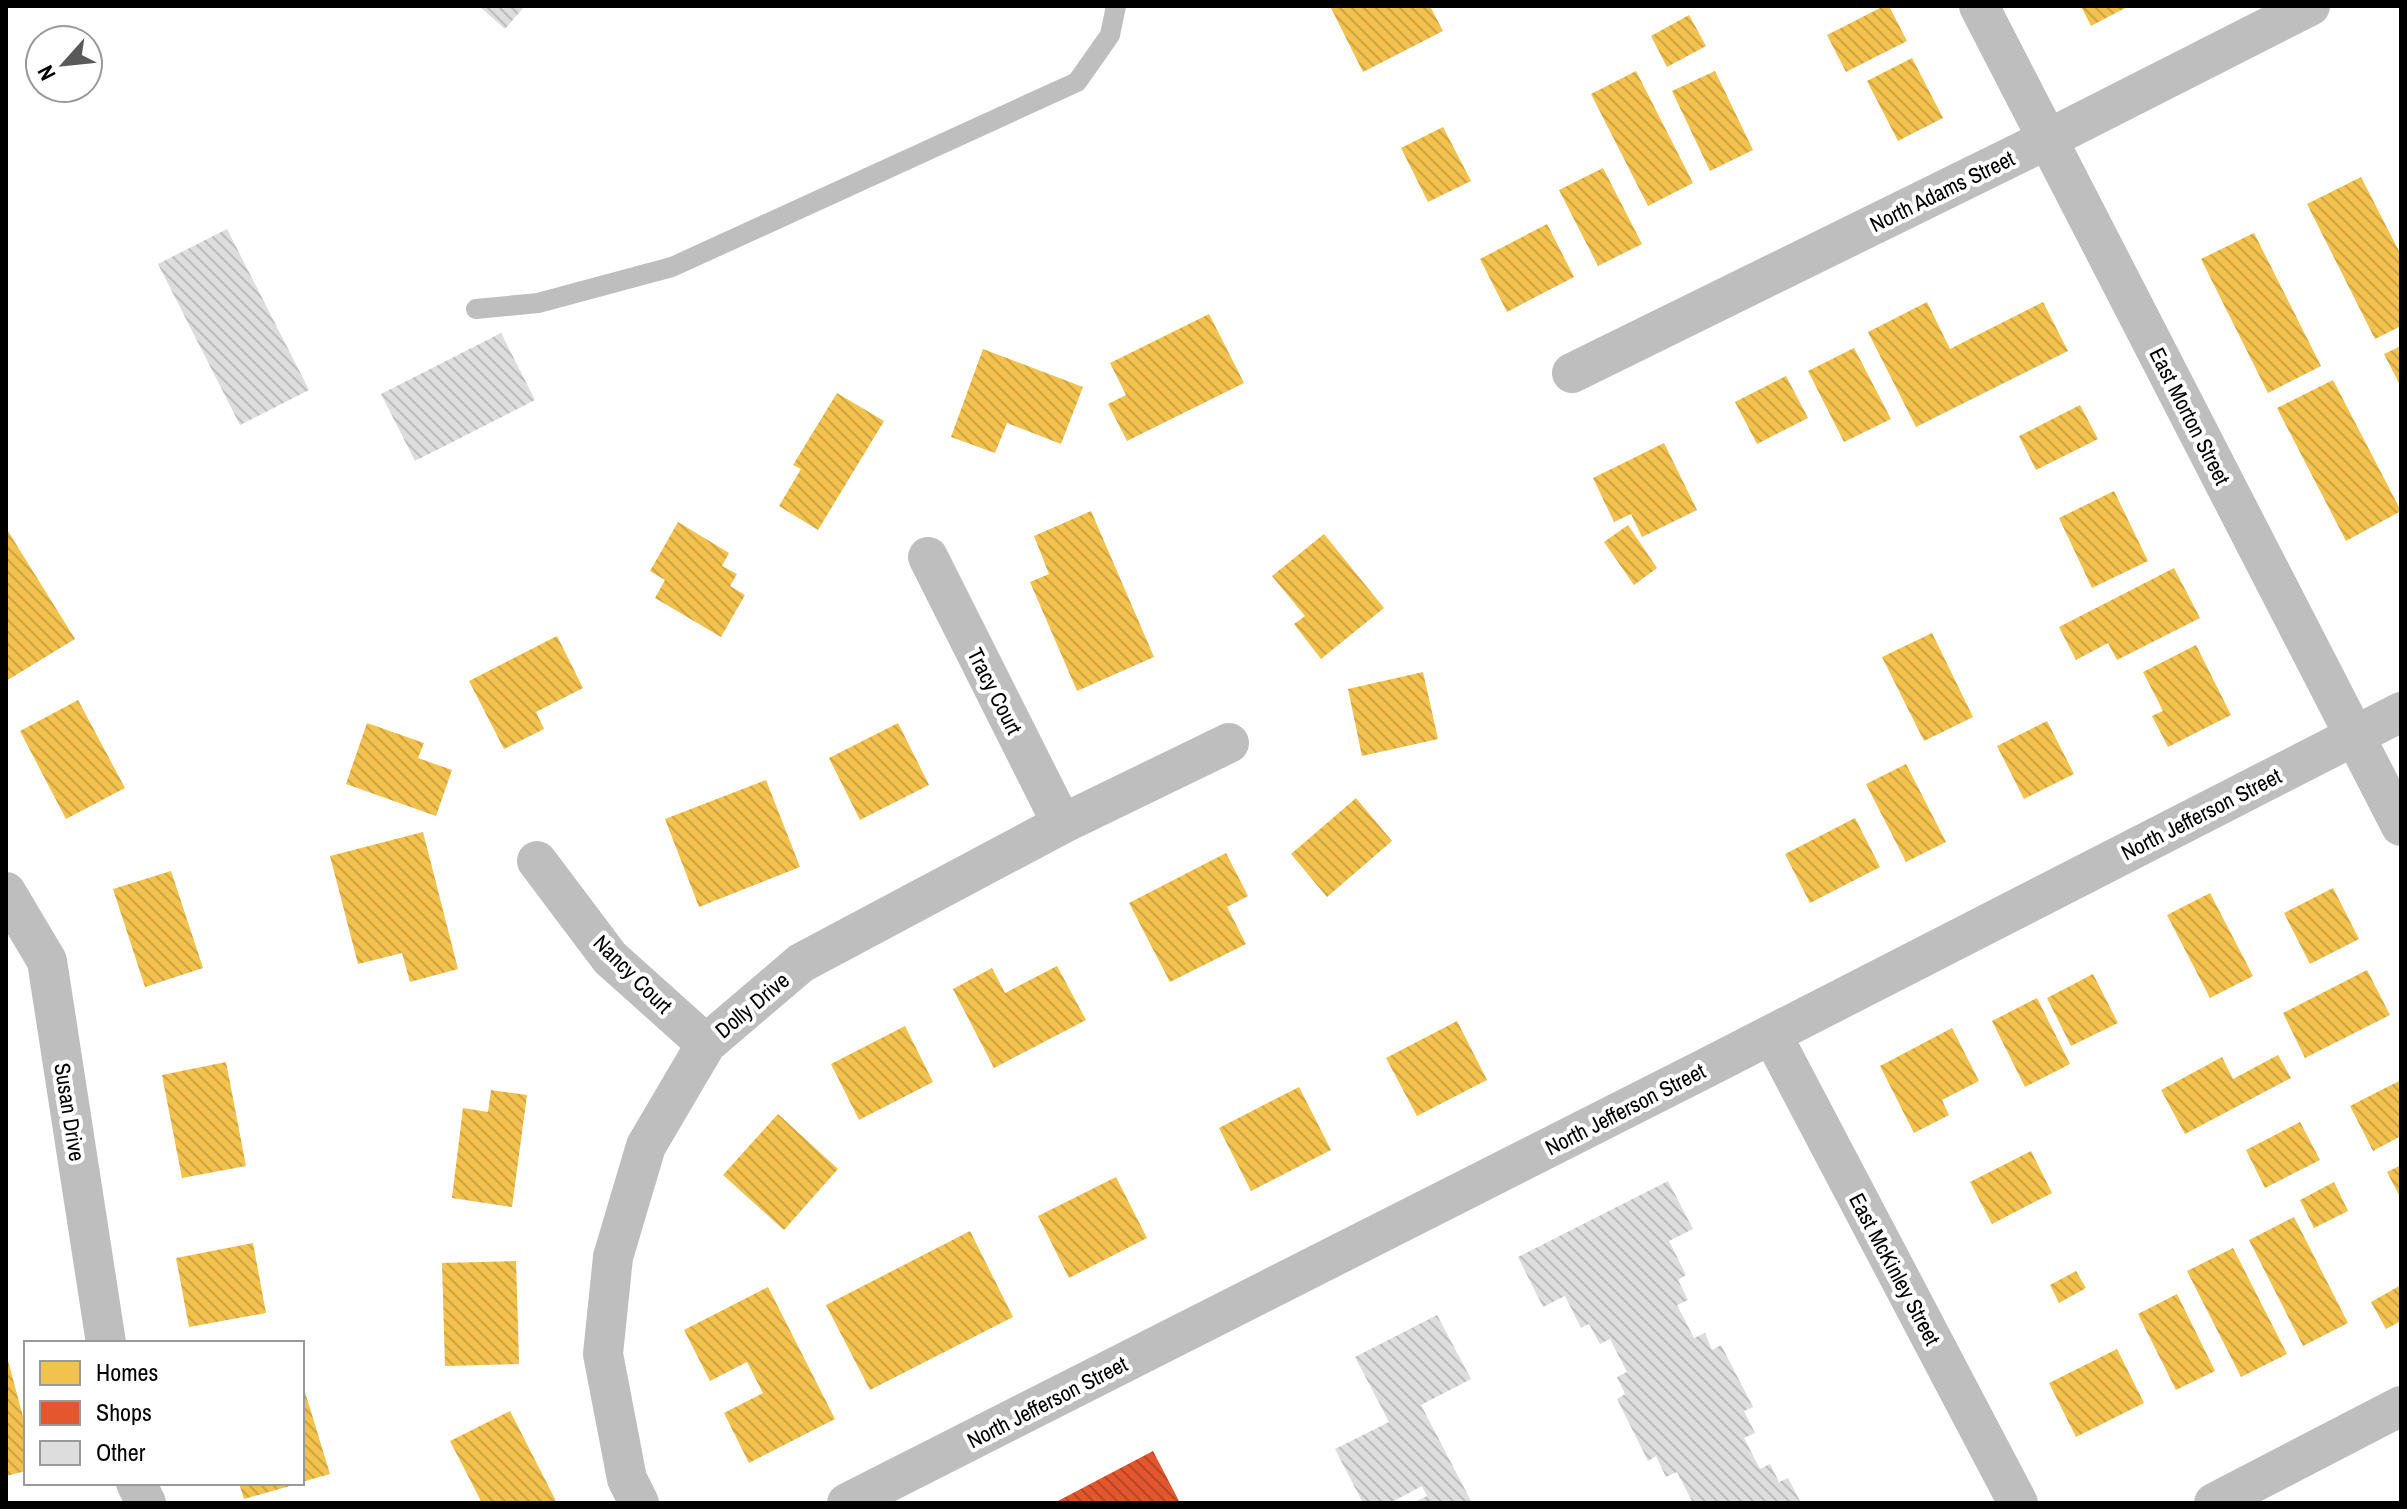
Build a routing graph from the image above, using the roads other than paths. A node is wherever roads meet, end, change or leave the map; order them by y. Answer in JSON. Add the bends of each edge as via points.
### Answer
{"nodes":[{"id":1,"x":1116,"y":6,"type":"edge"},
{"id":2,"x":1979,"y":6,"type":"edge"},
{"id":3,"x":2310,"y":6,"type":"edge"},
{"id":4,"x":2048,"y":139,"type":"junction"},
{"id":5,"x":476,"y":309,"type":"dead end"},
{"id":6,"x":1572,"y":373,"type":"dead end"},
{"id":7,"x":928,"y":557,"type":"dead end"},
{"id":8,"x":2401,"y":712,"type":"edge"},
{"id":9,"x":2355,"y":735,"type":"junction"},
{"id":10,"x":1229,"y":743,"type":"dead end"},
{"id":11,"x":1062,"y":824,"type":"junction"},
{"id":12,"x":2401,"y":826,"type":"edge"},
{"id":13,"x":537,"y":861,"type":"dead end"},
{"id":14,"x":6,"y":892,"type":"edge"},
{"id":15,"x":1772,"y":1035,"type":"junction"},
{"id":16,"x":706,"y":1044,"type":"junction"},
{"id":17,"x":106,"y":1341,"type":"edge"},
{"id":18,"x":2401,"y":1406,"type":"edge"},
{"id":19,"x":137,"y":1485,"type":"edge"},
{"id":20,"x":146,"y":1503,"type":"edge"},
{"id":21,"x":639,"y":1503,"type":"edge"},
{"id":22,"x":847,"y":1503,"type":"edge"},
{"id":23,"x":2018,"y":1503,"type":"edge"},
{"id":24,"x":2214,"y":1503,"type":"edge"}],
"edges":[{"from":1,"to":5,"type":"lane","via":[[1110,35],[1077,82],[672,267],[538,303]]},
{"from":2,"to":4,"type":"street","name":"East Morton Street"},
{"from":3,"to":4,"type":"street","name":"North Adams Street"},
{"from":4,"to":6,"type":"street","name":"North Adams Street"},
{"from":4,"to":9,"type":"street","name":"East Morton Street"},
{"from":7,"to":11,"type":"street","name":"Tracy Court"},
{"from":8,"to":9,"type":"street","name":"North Jefferson Street"},
{"from":9,"to":12,"type":"street","name":"East Morton Street"},
{"from":9,"to":15,"type":"street","name":"North Jefferson Street"},
{"from":10,"to":11,"type":"street","name":"Dolly Drive"},
{"from":11,"to":16,"type":"street","name":"Dolly Drive","via":[[801,963]]},
{"from":13,"to":16,"type":"street","name":"Nancy Court","via":[[610,958]]},
{"from":14,"to":17,"type":"street","name":"Susan Drive","via":[[47,961]]},
{"from":15,"to":22,"type":"street","name":"North Jefferson Street"},
{"from":15,"to":23,"type":"street","name":"East McKinley Street"},
{"from":16,"to":21,"type":"street","name":"Dolly Drive","via":[[646,1146],[613,1257],[603,1354],[627,1479]]},
{"from":18,"to":24,"type":"street"},
{"from":19,"to":20,"type":"street"}]}
